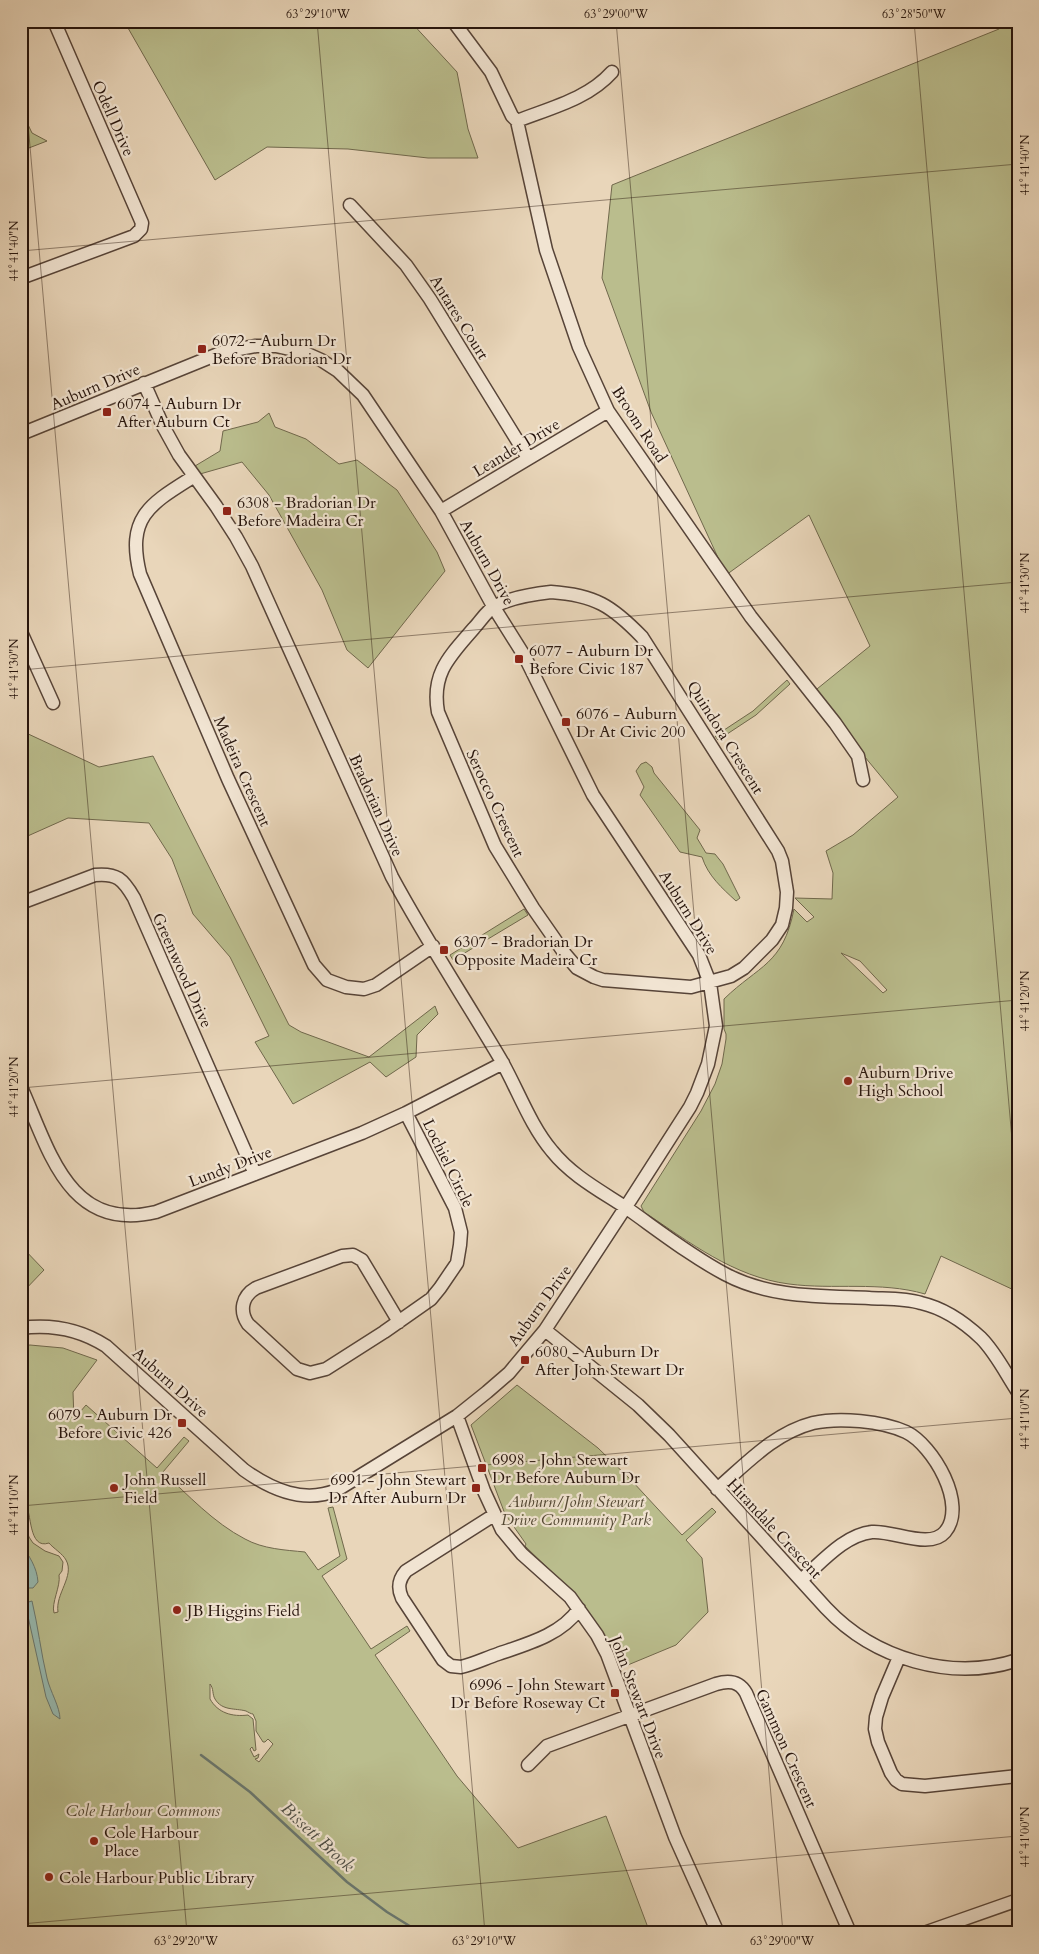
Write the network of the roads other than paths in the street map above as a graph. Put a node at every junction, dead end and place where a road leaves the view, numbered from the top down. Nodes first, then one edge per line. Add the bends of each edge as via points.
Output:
1 (54, 21) edge
2 (453, 21) edge
3 (612, 72) dead end
4 (517, 121) junction
5 (350, 205) dead end
6 (21, 278) edge
7 (144, 383) junction
8 (608, 411) junction
9 (21, 434) edge
10 (528, 458) junction
11 (193, 477) junction
12 (441, 511) junction
13 (493, 606) junction
14 (21, 632) edge
15 (53, 703) dead end
16 (863, 780) dead end
17 (21, 903) edge
18 (433, 946) junction
19 (710, 983) junction
20 (502, 1063) junction
21 (21, 1087) edge
22 (406, 1113) junction
23 (255, 1174) junction
24 (625, 1207) junction
25 (399, 1322) junction
26 (21, 1328) edge
27 (545, 1330) junction
28 (1018, 1392) edge
29 (457, 1416) junction
30 (717, 1489) junction
31 (494, 1515) junction
32 (801, 1580) junction
33 (579, 1609) junction
34 (900, 1657) junction
35 (1018, 1660) edge
36 (630, 1715) junction
37 (528, 1765) dead end
38 (1018, 1776) edge
39 (1018, 1900) edge
40 (718, 1933) edge
41 (850, 1933) edge
42 (924, 1933) edge

1 - 6 street, Odell Drive via 141,219 141,229 127,239
2 - 4 street, Broom Road via 491,72
3 - 4 street via 585,94
4 - 8 street, Broom Road via 546,250 580,347
5 - 10 street, Antares Court via 406,265 430,299
7 - 9 street, Auburn Drive
7 - 11 street, Bradorian Drive via 163,426
7 - 12 street, Auburn Drive via 243,347 276,346 315,357 338,370 358,388
8 - 10 street, Leander Drive
8 - 16 street, Broom Road via 751,617 858,756
10 - 12 street, Leander Drive
11 - 18 street, Bradorian Drive via 216,506 252,566 392,877
11 - 18 street, Madeira Crescent via 157,500 142,520 135,542 140,574 228,780 314,965 327,980 364,989 376,985
12 - 13 street, Auburn Drive
13 - 19 street, Auburn Drive via 525,656 592,794 699,955
13 - 19 street, Serocco Crescent via 444,664 436,696 438,712 495,846 543,923 570,961 583,971 603,980 691,987
13 - 19 street, Quindora Crescent via 536,594 566,593 594,600 626,621 642,637 778,850 787,892 782,925 744,968
14 - 15 street
17 - 23 street, Greenwood Drive via 95,875 108,874 123,880 134,898
18 - 20 street, Bradorian Drive
19 - 24 street, Auburn Drive via 716,1026 708,1064 697,1093
20 - 22 street, Lundy Drive
20 - 24 street, Bradorian Drive via 552,1151 584,1181
21 - 23 street, Lundy Drive via 66,1182 81,1199 103,1210 129,1216 156,1212
22 - 23 street, Lundy Drive
22 - 25 street, Lochiel Circle via 455,1208 461,1232 457,1263 450,1275 431,1299
24 - 27 street, Auburn Drive
24 - 28 street via 724,1274 749,1284 804,1296 920,1302 938,1309 982,1339
25 - 25 street, Lochiel Circle via 326,1369 310,1373 297,1369 248,1324 242,1308 247,1295 256,1288 351,1255 362,1260
26 - 29 street, Auburn Drive via 59,1328 101,1343 244,1470 268,1485 294,1494 316,1496 337,1490
27 - 29 street, Auburn Drive via 509,1373
27 - 30 street, Hirandale Crescent via 638,1404
29 - 31 street, John Stewart Drive
30 - 32 street, Hirandale Crescent
30 - 32 street via 767,1446 811,1424 840,1420 893,1427 912,1435 922,1444 950,1492 951,1517 944,1533 928,1540 885,1532 860,1535 839,1547
31 - 33 street, John Stewart Drive via 522,1554 562,1589
31 - 33 street via 406,1571 400,1580 402,1598 443,1660 451,1666 461,1667 524,1645 554,1631
32 - 34 street, Hirandale Crescent via 840,1623
33 - 36 street, John Stewart Drive via 607,1654
34 - 35 street, Hirandale Crescent via 966,1669
34 - 38 street via 882,1697 875,1730 896,1780 902,1784 925,1786
36 - 37 street via 546,1746
36 - 40 street, John Stewart Drive via 675,1837
36 - 41 street, Gammon Crescent via 724,1682 742,1687
39 - 42 street

